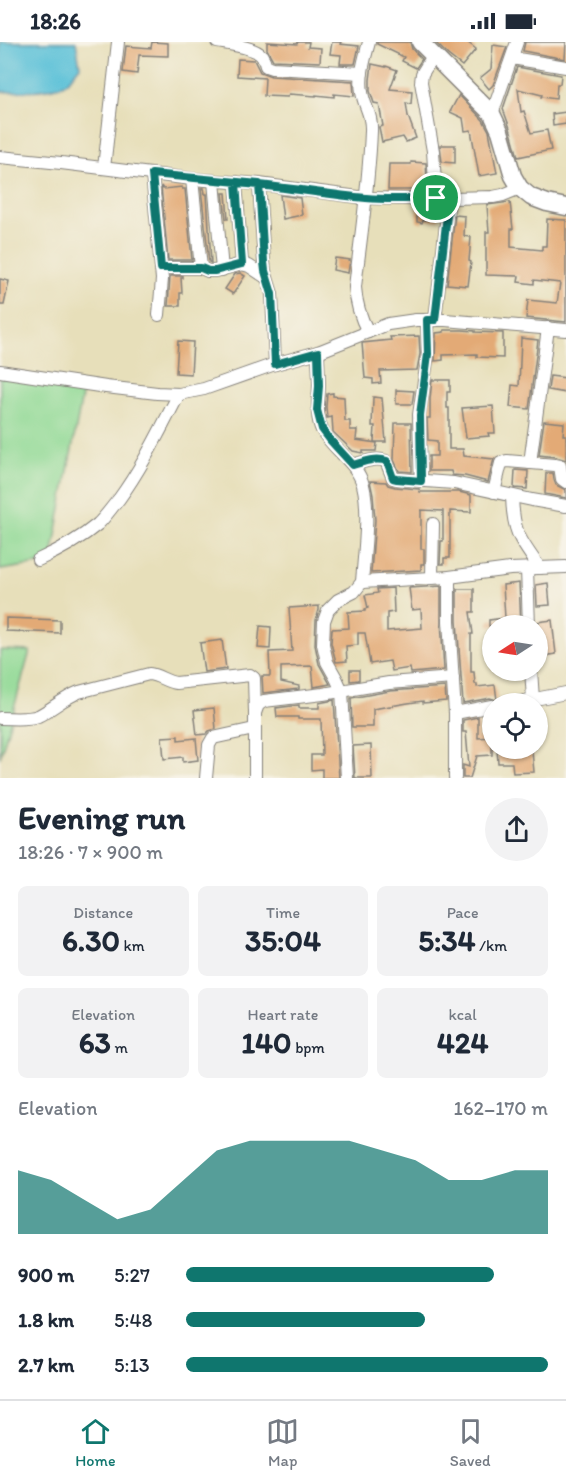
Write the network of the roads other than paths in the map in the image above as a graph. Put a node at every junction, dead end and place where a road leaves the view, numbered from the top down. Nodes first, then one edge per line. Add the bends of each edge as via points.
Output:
1 (118, 42) edge
2 (217, 42) edge
3 (369, 42) edge
4 (420, 42) edge
5 (517, 42) edge
6 (433, 56) junction
7 (512, 58) junction
8 (566, 67) edge
9 (362, 73) junction
10 (492, 114) junction
11 (0, 157) edge
12 (104, 168) junction
13 (152, 174) junction
14 (192, 179) junction
15 (214, 181) junction
16 (236, 183) junction
17 (259, 184) junction
18 (520, 188) junction
19 (366, 198) junction
20 (442, 198) junction
21 (566, 207) edge
22 (242, 264) junction
23 (161, 268) junction
24 (201, 268) junction
25 (222, 270) junction
26 (267, 278) junction
27 (159, 315) dead end
28 (431, 320) junction
29 (548, 328) junction
30 (566, 330) edge
31 (368, 332) junction
32 (318, 352) junction
33 (275, 364) junction
34 (0, 371) edge
35 (179, 394) junction
36 (530, 463) junction
37 (353, 465) junction
38 (421, 481) junction
39 (566, 482) edge
40 (494, 492) junction
41 (512, 496) junction
42 (566, 506) edge
43 (434, 524) dead end
44 (38, 560) dead end
45 (566, 567) edge
46 (533, 568) junction
47 (449, 577) junction
48 (432, 578) junction
49 (362, 582) junction
50 (531, 615) edge
51 (453, 678) junction
52 (342, 692) junction
53 (566, 693) edge
54 (548, 696) edge
55 (482, 708) edge
56 (255, 713) junction
57 (455, 713) junction
58 (0, 718) edge
59 (254, 729) junction
60 (206, 778) edge
61 (255, 778) edge
62 (347, 778) edge
63 (455, 778) edge

1 - 12 street
2 - 9 street via 256,52 272,69
3 - 9 street
4 - 6 highway
5 - 7 street
6 - 10 highway
6 - 20 street via 421,82
7 - 8 street
7 - 10 street
9 - 19 street via 362,93 371,121
10 - 18 highway
11 - 12 street
12 - 13 street
13 - 14 street
13 - 23 street
14 - 15 street
14 - 24 street
15 - 16 street
15 - 25 street
16 - 17 street
16 - 22 street
17 - 19 street
17 - 26 street
18 - 20 street via 493,197
18 - 21 highway via 531,197
19 - 20 street
19 - 31 street via 355,287 360,316
20 - 28 street
22 - 25 street
22 - 26 street
23 - 24 street
23 - 27 street
24 - 25 street
26 - 33 street via 272,294
28 - 29 street
28 - 31 street via 388,324
28 - 38 street via 420,415
29 - 30 street
29 - 36 street
31 - 32 street
32 - 33 street
32 - 37 street via 317,410 322,429
33 - 35 street
34 - 35 street
35 - 44 street via 143,463 111,509 79,538
36 - 39 street via 560,466
36 - 40 street via 501,463
37 - 38 street via 381,459 387,461 393,478
37 - 49 street via 363,483 366,501
38 - 40 street
40 - 41 street
41 - 42 street
41 - 46 street via 516,531
43 - 48 street
45 - 46 street
46 - 47 street
46 - 50 street
47 - 48 street
47 - 51 street
48 - 49 street
49 - 52 street via 328,610 324,621 327,662
51 - 52 street via 389,683
51 - 57 street
52 - 56 street via 264,701
52 - 62 street
53 - 54 street
55 - 57 street
56 - 58 street via 254,678 250,675 172,683 149,674 79,692 37,716
56 - 59 street
57 - 63 street
59 - 60 street via 213,738
59 - 61 street

